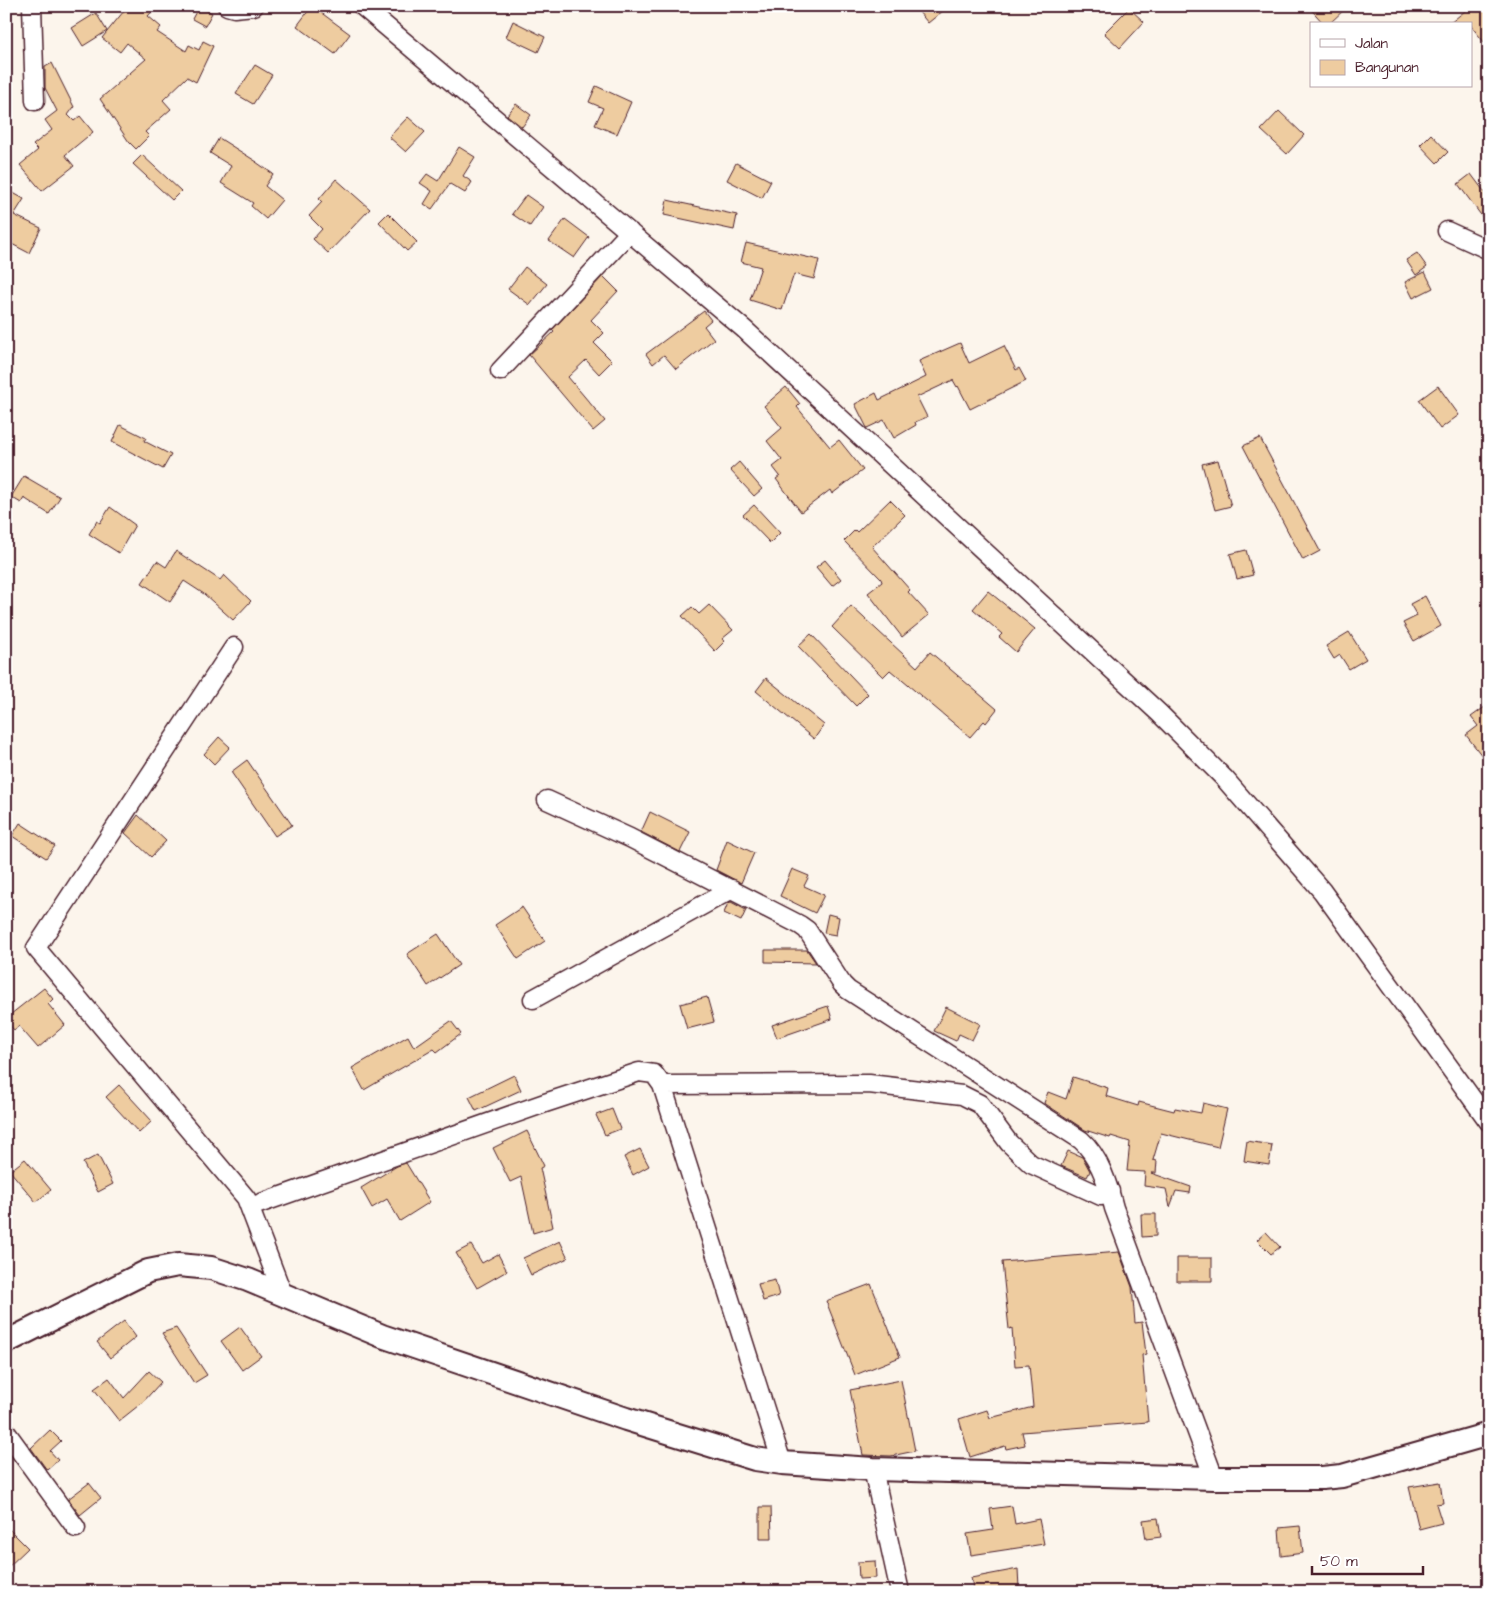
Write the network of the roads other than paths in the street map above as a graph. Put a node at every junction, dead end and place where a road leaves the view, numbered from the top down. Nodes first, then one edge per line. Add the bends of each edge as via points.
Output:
1 (32, 6) edge
2 (227, 6) edge
3 (254, 6) edge
4 (362, 6) edge
5 (35, 101) dead end
6 (1447, 231) dead end
7 (630, 232) junction
8 (1489, 250) edge
9 (500, 371) dead end
10 (234, 647) dead end
11 (547, 800) dead end
12 (732, 889) junction
13 (532, 999) dead end
14 (662, 1085) junction
15 (1489, 1122) edge
16 (1110, 1191) junction
17 (250, 1207) junction
18 (283, 1295) junction
19 (6, 1342) edge
20 (6, 1432) edge
21 (1489, 1434) edge
22 (782, 1462) junction
23 (873, 1469) junction
24 (1214, 1478) junction
25 (76, 1528) dead end
26 (900, 1592) edge

1 - 5 street
2 - 3 street
4 - 7 street
6 - 8 street
7 - 9 street
7 - 15 street via 752,336 1159,713 1224,778 1322,891
10 - 17 street via 36,948 246,1198
11 - 12 street
12 - 13 street
12 - 16 street via 807,930 848,990 1081,1140 1094,1155
14 - 16 street via 870,1084 962,1095 980,1104 1031,1164 1101,1196
14 - 17 street via 654,1074 639,1072
14 - 22 street
16 - 24 street
17 - 18 street
18 - 19 street via 211,1268 178,1264 148,1270
18 - 22 street via 382,1336 607,1413 754,1458
20 - 25 street
21 - 24 street via 1342,1476
22 - 23 street
23 - 24 street
23 - 26 street

